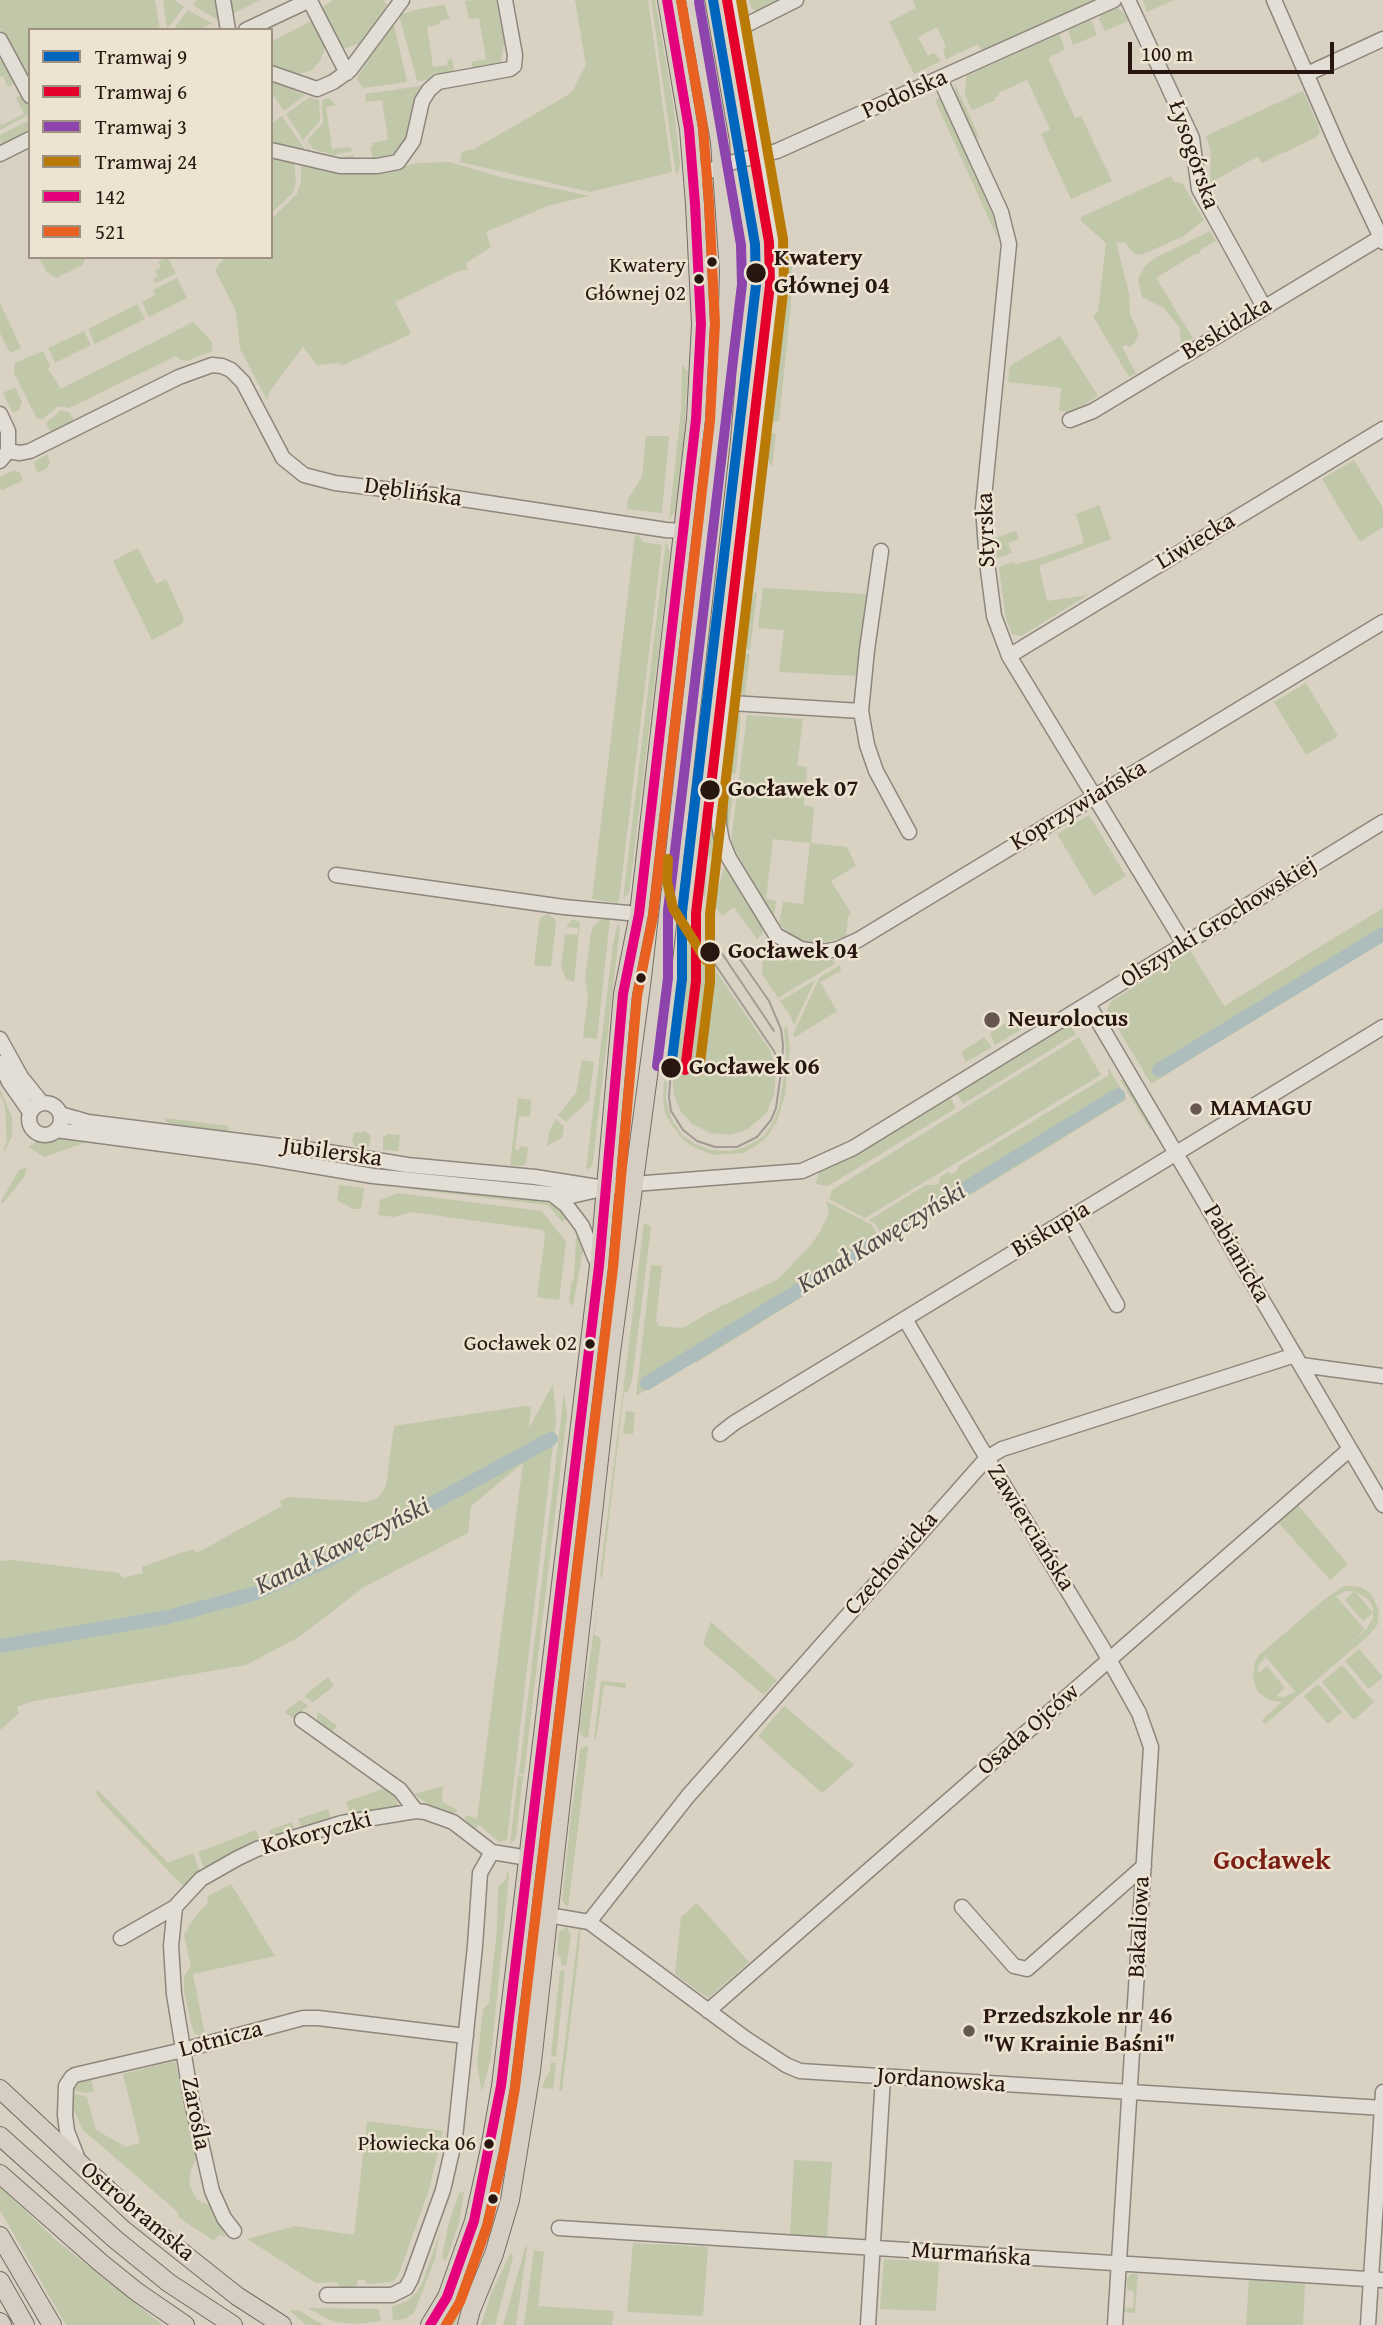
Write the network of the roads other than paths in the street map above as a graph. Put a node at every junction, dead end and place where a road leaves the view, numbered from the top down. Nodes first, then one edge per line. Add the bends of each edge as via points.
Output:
1 (223, 0) edge
2 (310, 0) edge
3 (401, 0) edge
4 (505, 0) edge
5 (667, 0) edge
6 (695, 0) edge
7 (734, 0) edge
8 (796, 0) edge
9 (1114, 0) edge
10 (1128, 0) edge
11 (1274, 0) edge
12 (740, 27) junction
13 (228, 28) edge
14 (250, 28) edge
15 (1383, 39) edge
16 (0, 40) edge
17 (347, 73) junction
18 (273, 74) edge
19 (1307, 74) junction
20 (940, 79) junction
21 (28, 92) edge
22 (28, 140) edge
23 (273, 150) edge
24 (0, 153) edge
25 (763, 156) junction
26 (722, 165) junction
27 (693, 179) junction
28 (1382, 239) edge
29 (1264, 307) junction
30 (0, 414) edge
31 (1070, 420) dead end
32 (1383, 429) edge
33 (4, 456) edge
34 (684, 531) junction
35 (881, 551) dead end
36 (1383, 622) edge
37 (1009, 656) junction
38 (731, 703) junction
39 (861, 711) junction
40 (1094, 798) junction
41 (1383, 822) edge
42 (909, 832) dead end
43 (336, 876) dead end
44 (639, 915) junction
45 (1184, 944) junction
46 (1088, 1004) junction
47 (1383, 1027) edge
48 (0, 1039) edge
49 (0, 1063) edge
50 (36, 1107) junction
51 (60, 1114) junction
52 (56, 1130) junction
53 (1177, 1153) junction
54 (633, 1184) junction
55 (606, 1188) junction
56 (552, 1195) junction
57 (1068, 1219) junction
58 (599, 1266) junction
59 (1117, 1305) dead end
60 (905, 1319) junction
61 (1298, 1360) junction
62 (1383, 1376) edge
63 (720, 1434) dead end
64 (1350, 1449) junction
65 (987, 1458) junction
66 (1383, 1505) edge
67 (1109, 1660) junction
68 (302, 1720) dead end
69 (1149, 1739) joint
70 (416, 1811) junction
71 (492, 1852) junction
72 (528, 1858) junction
73 (1144, 1866) junction
74 (962, 1907) dead end
75 (175, 1908) junction
76 (548, 1915) junction
77 (589, 1922) junction
78 (121, 1938) dead end
79 (708, 2011) junction
80 (466, 2036) junction
81 (183, 2050) junction
82 (883, 2077) junction
83 (0, 2089) edge
84 (1383, 2092) edge
85 (1131, 2093) junction
86 (1383, 2108) edge
87 (0, 2136) edge
88 (81, 2166) junction
89 (0, 2174) edge
90 (559, 2228) dead end
91 (234, 2231) dead end
92 (0, 2236) edge
93 (872, 2249) junction
94 (1118, 2263) junction
95 (1377, 2279) edge
96 (0, 2281) edge
97 (327, 2295) dead end
98 (26, 2325) edge
99 (52, 2325) edge
100 (185, 2325) edge
101 (233, 2325) edge
102 (282, 2325) edge
103 (430, 2325) edge
104 (467, 2325) edge
105 (868, 2325) edge
106 (1115, 2325) edge
107 (1368, 2325) edge

1 - 13 street
2 - 14 street
2 - 17 street
3 - 17 street
4 - 23 street via 514,66 438,82 422,101 413,141 398,162 340,166
5 - 27 main road
6 - 26 main road
7 - 12 street
8 - 12 street
9 - 20 street, Podolska
10 - 29 street, Łysogórska via 1192,138 1199,189
11 - 19 street
12 - 25 street
15 - 19 street
16 - 21 street
17 - 18 street via 317,89
19 - 28 street
20 - 25 street, Podolska
20 - 37 street, Styrska via 1001,212 1009,244 983,508 994,616
22 - 24 street
25 - 26 street, Podolska
25 - 38 street via 780,281
26 - 27 street, Podolska
26 - 54 main road via 729,271 722,440
27 - 34 main road via 700,359
28 - 29 street, Beskidzka
29 - 31 street, Beskidzka via 1093,411
30 - 33 street via 8,431
32 - 37 street, Liwiecka
33 - 34 street, Dęblińska via 30,451 200,369 222,366 237,375 249,392 278,452 304,475
34 - 44 main road
35 - 39 street
36 - 40 street, Koprzywiańska
37 - 40 street, Styrska
38 - 39 street
38 - 40 street, Koprzywiańska via 719,803 722,841 771,928 802,949 822,952 858,940
39 - 42 street via 876,771
40 - 45 street, Styrska
41 - 45 street, Olszynki Grochowskiej
43 - 44 street
44 - 55 main road via 623,994
45 - 46 street, Olszynki Grochowskiej
46 - 53 street, Pabianicka
46 - 54 street, Olszynki Grochowskiej via 845,1152 802,1171
47 - 53 street, Biskupia
48 - 50 street
49 - 50 street via 9,1082
50 - 51 street via 54,1105
50 - 52 street via 30,1125 36,1133 47,1135
51 - 52 street
51 - 55 street, Jubilerska via 98,1124
52 - 56 street, Jubilerska via 373,1176
53 - 57 street, Biskupia
53 - 61 street, Pabianicka
54 - 55 street, Jubilerska
54 - 76 main road
55 - 56 street, Jubilerska
55 - 58 main road
56 - 58 street via 582,1226
57 - 59 street
57 - 60 street, Biskupia
58 - 72 main road
60 - 63 street, Biskupia
60 - 65 street, Zawierciańska
61 - 62 street
61 - 64 street, Pabianicka
61 - 65 street, Czechowicka via 1002,1449
64 - 66 street, Pabianicka
64 - 67 street, Osada Ojców
65 - 67 street, Zawierciańska
65 - 77 street, Czechowicka via 688,1796
67 - 69 street, Zawierciańska
67 - 79 street, Osada Ojców
68 - 70 street via 400,1790
69 - 73 street, Bakaliowa
70 - 71 street, Kokoryczki via 449,1819
70 - 75 street, Kokoryczki via 342,1823 257,1849 205,1877
71 - 72 street, Kokoryczki
71 - 80 street via 480,1872
72 - 103 main road via 490,2149 474,2221 447,2297
73 - 74 street via 1027,1969 1014,1966
73 - 85 street, Bakaliowa
75 - 78 street, Kokoryczki
75 - 81 street, Zarośla via 171,1947
76 - 77 street, Jordanowska
76 - 104 main road via 531,2071 510,2200
77 - 79 street, Jordanowska
79 - 82 street, Jordanowska via 794,2069
80 - 81 street, Lotnicza via 303,2018
80 - 97 street via 450,2161 409,2284 391,2295
81 - 88 street, Lotnicza via 75,2075 68,2081 65,2124
81 - 91 street, Zarośla via 212,2191
82 - 85 street, Jordanowska
82 - 93 street
83 - 88 main road, Ostrobramska
84 - 86 street
85 - 86 street, Jordanowska
85 - 94 street, Bakaliowa
86 - 95 street
87 - 101 main road via 116,2241 181,2292
88 - 102 main road, Ostrobramska via 237,2296
89 - 100 main road via 91,2255
90 - 93 street, Murmańska
92 - 99 main road
93 - 94 street, Murmańska
93 - 105 street
94 - 95 street, Murmańska
94 - 106 street, Bakaliowa
95 - 107 street
96 - 98 main road

